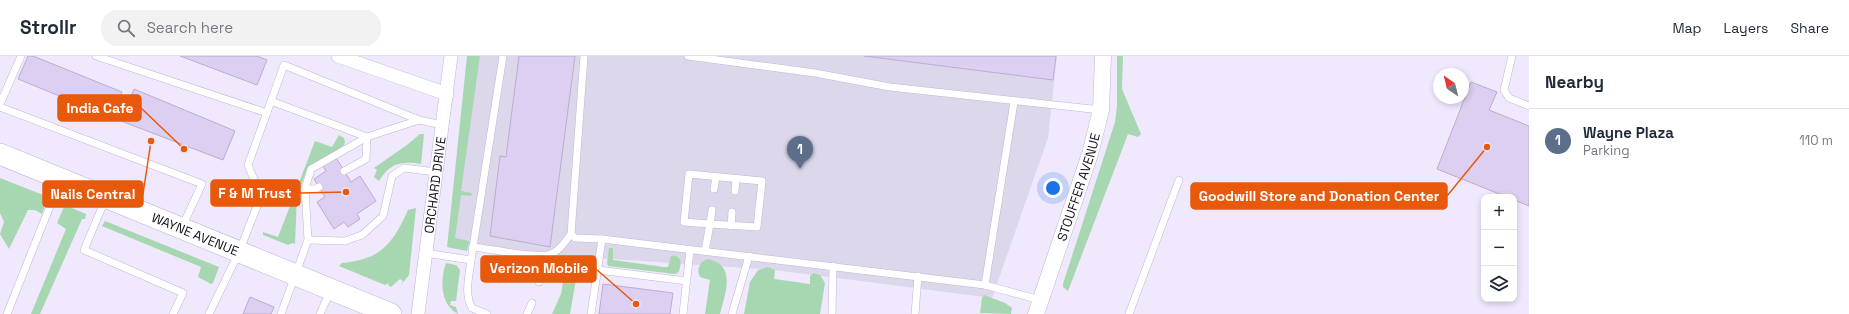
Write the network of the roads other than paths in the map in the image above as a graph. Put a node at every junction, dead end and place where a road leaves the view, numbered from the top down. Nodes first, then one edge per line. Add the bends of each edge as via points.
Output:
1 (21, 56) edge
2 (96, 56) edge
3 (338, 56) edge
4 (451, 56) edge
5 (502, 56) edge
6 (584, 56) edge
7 (688, 56) edge
8 (1103, 56) edge
9 (1512, 56) edge
10 (447, 94) junction
11 (271, 101) junction
12 (1014, 102) junction
13 (0, 104) edge
14 (1529, 106) edge
15 (0, 107) edge
16 (1101, 110) junction
17 (267, 113) junction
18 (419, 120) junction
19 (443, 125) junction
20 (367, 137) junction
21 (0, 154) edge
22 (344, 172) dead end
23 (436, 172) junction
24 (716, 177) junction
25 (61, 179) junction
26 (736, 179) junction
27 (1179, 180) dead end
28 (319, 187) dead end
29 (305, 189) junction
30 (714, 189) dead end
31 (735, 191) dead end
32 (106, 198) junction
33 (712, 210) dead end
34 (732, 212) dead end
35 (710, 224) junction
36 (731, 226) junction
37 (181, 228) junction
38 (571, 234) junction
39 (602, 239) junction
40 (308, 240) junction
41 (474, 247) junction
42 (690, 250) junction
43 (705, 251) junction
44 (239, 252) junction
45 (425, 253) junction
46 (549, 255) junction
47 (749, 256) junction
48 (472, 260) junction
49 (833, 266) junction
50 (598, 270) junction
51 (296, 276) junction
52 (918, 276) junction
53 (687, 280) junction
54 (539, 282) dead end
55 (985, 285) junction
56 (331, 290) junction
57 (532, 303) dead end
58 (1038, 307) edge
59 (7, 314) edge
60 (173, 314) edge
61 (209, 314) edge
62 (281, 314) edge
63 (320, 314) edge
64 (390, 314) edge
65 (418, 314) edge
66 (487, 314) edge
67 (527, 314) edge
68 (591, 314) edge
69 (683, 314) edge
70 (732, 314) edge
71 (834, 314) edge
72 (915, 314) edge
73 (1128, 314) edge

1 - 13 lane
2 - 17 lane
3 - 10 street
4 - 10 street, ORCHARD DRIVE
5 - 41 lane
6 - 38 lane
7 - 12 lane via 815,73 890,87
8 - 16 street, STOUFFER AVENUE
9 - 14 lane via 1504,90 1509,98
10 - 19 street, ORCHARD DRIVE
11 - 17 lane
11 - 18 lane via 284,66
11 - 20 lane
12 - 16 lane
12 - 55 lane
15 - 37 lane via 202,184
16 - 58 street, STOUFFER AVENUE via 1090,154
17 - 44 lane via 248,165 261,196
18 - 19 lane
18 - 20 lane
19 - 23 street, ORCHARD DRIVE
20 - 22 lane via 366,159
20 - 29 lane via 311,169
21 - 25 main road, WAYNE AVENUE
23 - 40 lane via 404,168 392,176 383,216 362,235 345,241
23 - 45 street, ORCHARD DRIVE
24 - 26 lane
24 - 30 lane
24 - 35 lane via 689,174 684,222
25 - 32 main road, WAYNE AVENUE
25 - 59 lane
26 - 31 lane
26 - 36 lane via 762,181 757,228
27 - 73 lane
28 - 29 lane
29 - 40 lane
32 - 37 main road, WAYNE AVENUE
32 - 60 lane via 84,250 183,293
33 - 35 lane
34 - 36 lane
35 - 36 lane
35 - 43 lane
37 - 44 main road, WAYNE AVENUE
38 - 39 lane via 575,238
38 - 46 lane via 561,247
39 - 42 lane
39 - 50 lane
40 - 51 lane
41 - 46 lane via 538,256
41 - 48 lane
42 - 43 lane
42 - 53 lane
43 - 47 lane
44 - 51 main road, WAYNE AVENUE
44 - 61 lane
45 - 48 lane
45 - 65 street, ORCHARD DRIVE
46 - 54 lane
47 - 49 lane
47 - 70 lane
48 - 66 lane via 468,300 472,308
49 - 52 lane
49 - 71 lane
50 - 53 lane
50 - 68 lane
51 - 56 main road, WAYNE AVENUE
51 - 62 lane
52 - 55 lane
52 - 72 lane
53 - 69 lane
55 - 58 lane
56 - 63 lane
56 - 64 main road, WAYNE AVENUE
57 - 67 lane

